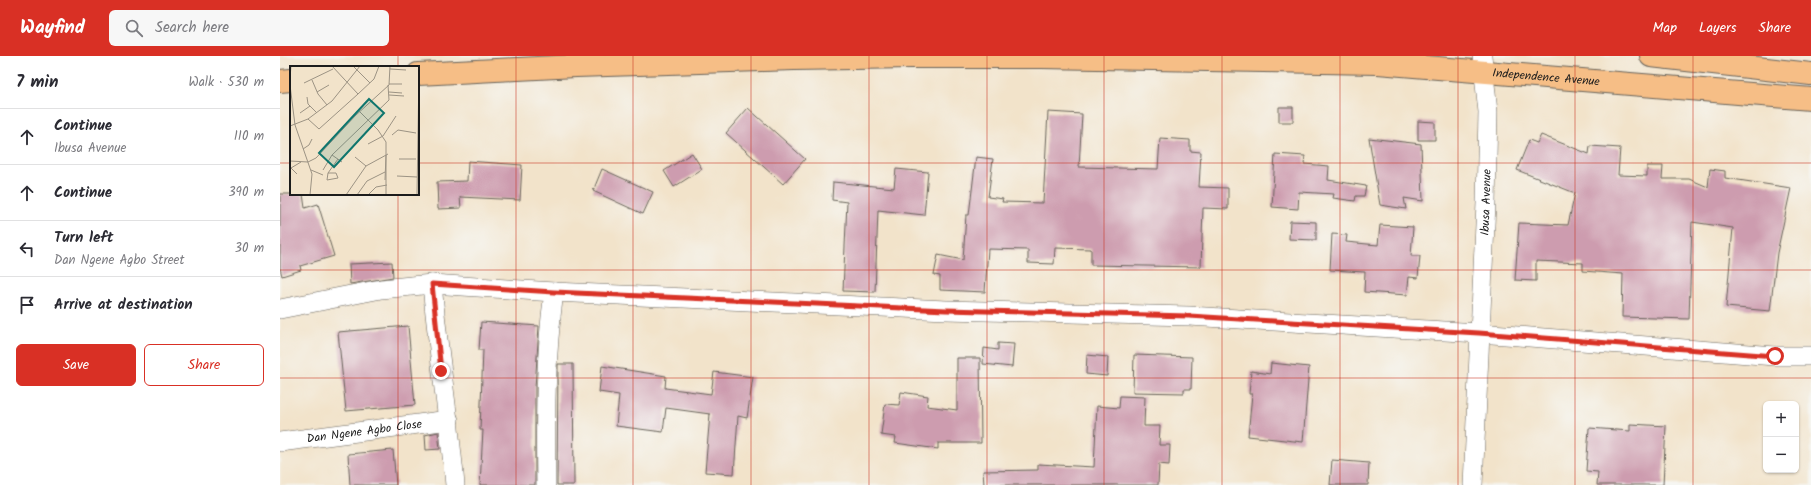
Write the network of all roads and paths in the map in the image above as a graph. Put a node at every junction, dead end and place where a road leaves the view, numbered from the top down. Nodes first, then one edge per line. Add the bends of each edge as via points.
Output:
1 (1651, 56) edge
2 (1483, 64) edge
3 (419, 74) edge
4 (1811, 74) edge
5 (290, 80) edge
6 (280, 81) edge
7 (1811, 99) edge
8 (432, 284) junction
9 (554, 292) junction
10 (280, 309) edge
11 (1479, 333) junction
12 (1811, 356) edge
13 (449, 420) junction
14 (280, 442) edge
15 (455, 485) edge
16 (546, 485) edge
17 (1473, 485) edge

1 - 4 main road
2 - 3 main road, Independence Avenue via 912,57 584,66
2 - 7 main road, Independence Avenue
2 - 11 street, Ibusa Avenue via 1487,120 1486,203
5 - 6 main road
8 - 9 street
8 - 10 street via 381,289
8 - 13 street
9 - 11 street via 946,310 1189,316
9 - 16 street via 545,393
11 - 12 street via 1775,356
11 - 17 street, Ibusa Avenue
13 - 14 street, Dan Ngene Agbo Close
13 - 15 street

